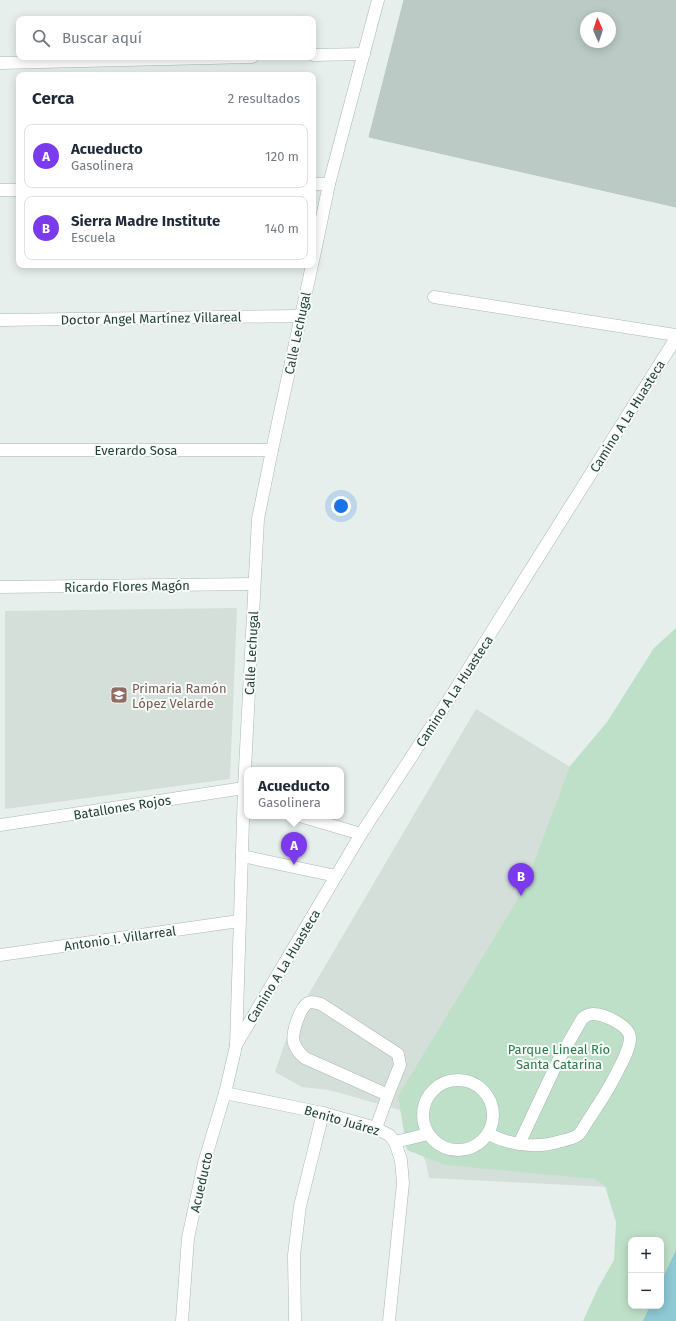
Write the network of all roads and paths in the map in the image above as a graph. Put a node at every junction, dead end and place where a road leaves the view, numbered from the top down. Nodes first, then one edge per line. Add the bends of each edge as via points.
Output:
1 (378, 0) edge
2 (364, 54) junction
3 (316, 56) edge
4 (126, 60) edge
5 (0, 63) edge
6 (316, 184) edge
7 (330, 184) junction
8 (0, 190) edge
9 (16, 190) edge
10 (316, 247) edge
11 (311, 268) edge
12 (434, 297) dead end
13 (301, 316) junction
14 (0, 320) edge
15 (676, 336) edge
16 (0, 450) edge
17 (272, 450) junction
18 (254, 584) junction
19 (0, 587) edge
20 (246, 767) edge
21 (244, 796) edge
22 (244, 816) edge
23 (310, 819) edge
24 (0, 825) edge
25 (361, 834) junction
26 (242, 856) junction
27 (336, 876) junction
28 (239, 921) junction
29 (0, 955) edge
30 (236, 1046) junction
31 (225, 1093) junction
32 (388, 1095) junction
33 (323, 1113) junction
34 (376, 1128) junction
35 (428, 1134) junction
36 (488, 1134) junction
37 (395, 1142) junction
38 (519, 1144) junction
39 (182, 1321) edge
40 (295, 1321) edge
41 (389, 1321) edge

1 - 2 street
2 - 3 street
2 - 7 street
4 - 5 street
6 - 7 street
7 - 10 street
8 - 9 street
11 - 13 street, Calle Lechugal
12 - 15 street
13 - 14 street, Doctor Angel Martínez Villareal
13 - 17 street, Calle Lechugal
15 - 25 street, Camino A La Huasteca via 455,690
16 - 17 street, Everardo Sosa
17 - 18 street, Calle Lechugal via 258,519
18 - 19 street, Ricardo Flores Magón
18 - 20 street, Calle Lechugal
21 - 24 street, Batallones Rojos
22 - 26 street, Calle Lechugal
23 - 25 street
25 - 27 street, Camino A La Huasteca
26 - 27 street
26 - 28 street, Calle Lechugal
27 - 30 street, Camino A La Huasteca
28 - 29 street, Antonio I. Villarreal
28 - 30 street, Calle Lechugal
30 - 31 street, Acueducto
31 - 33 street, Benito Juárez
31 - 39 street, Acueducto via 204,1163 188,1238
32 - 32 street via 400,1065 398,1054 321,1004 315,1002 304,1007 295,1030 294,1042 298,1051 305,1058
32 - 34 street
33 - 34 street, Benito Juárez
33 - 40 street via 300,1206 294,1255
34 - 37 street, Benito Juárez via 389,1135
35 - 36 street via 434,1142 453,1150 473,1147
35 - 36 street via 423,1125 424,1105 429,1095 434,1088 453,1080 464,1080 481,1088 492,1104 492,1125
35 - 37 street
36 - 38 street via 500,1140
37 - 41 street, Benito Juárez via 401,1160 403,1183
38 - 38 street via 549,1145 578,1134 608,1090 627,1051 630,1038 624,1027 600,1015 587,1015 582,1019 558,1061

